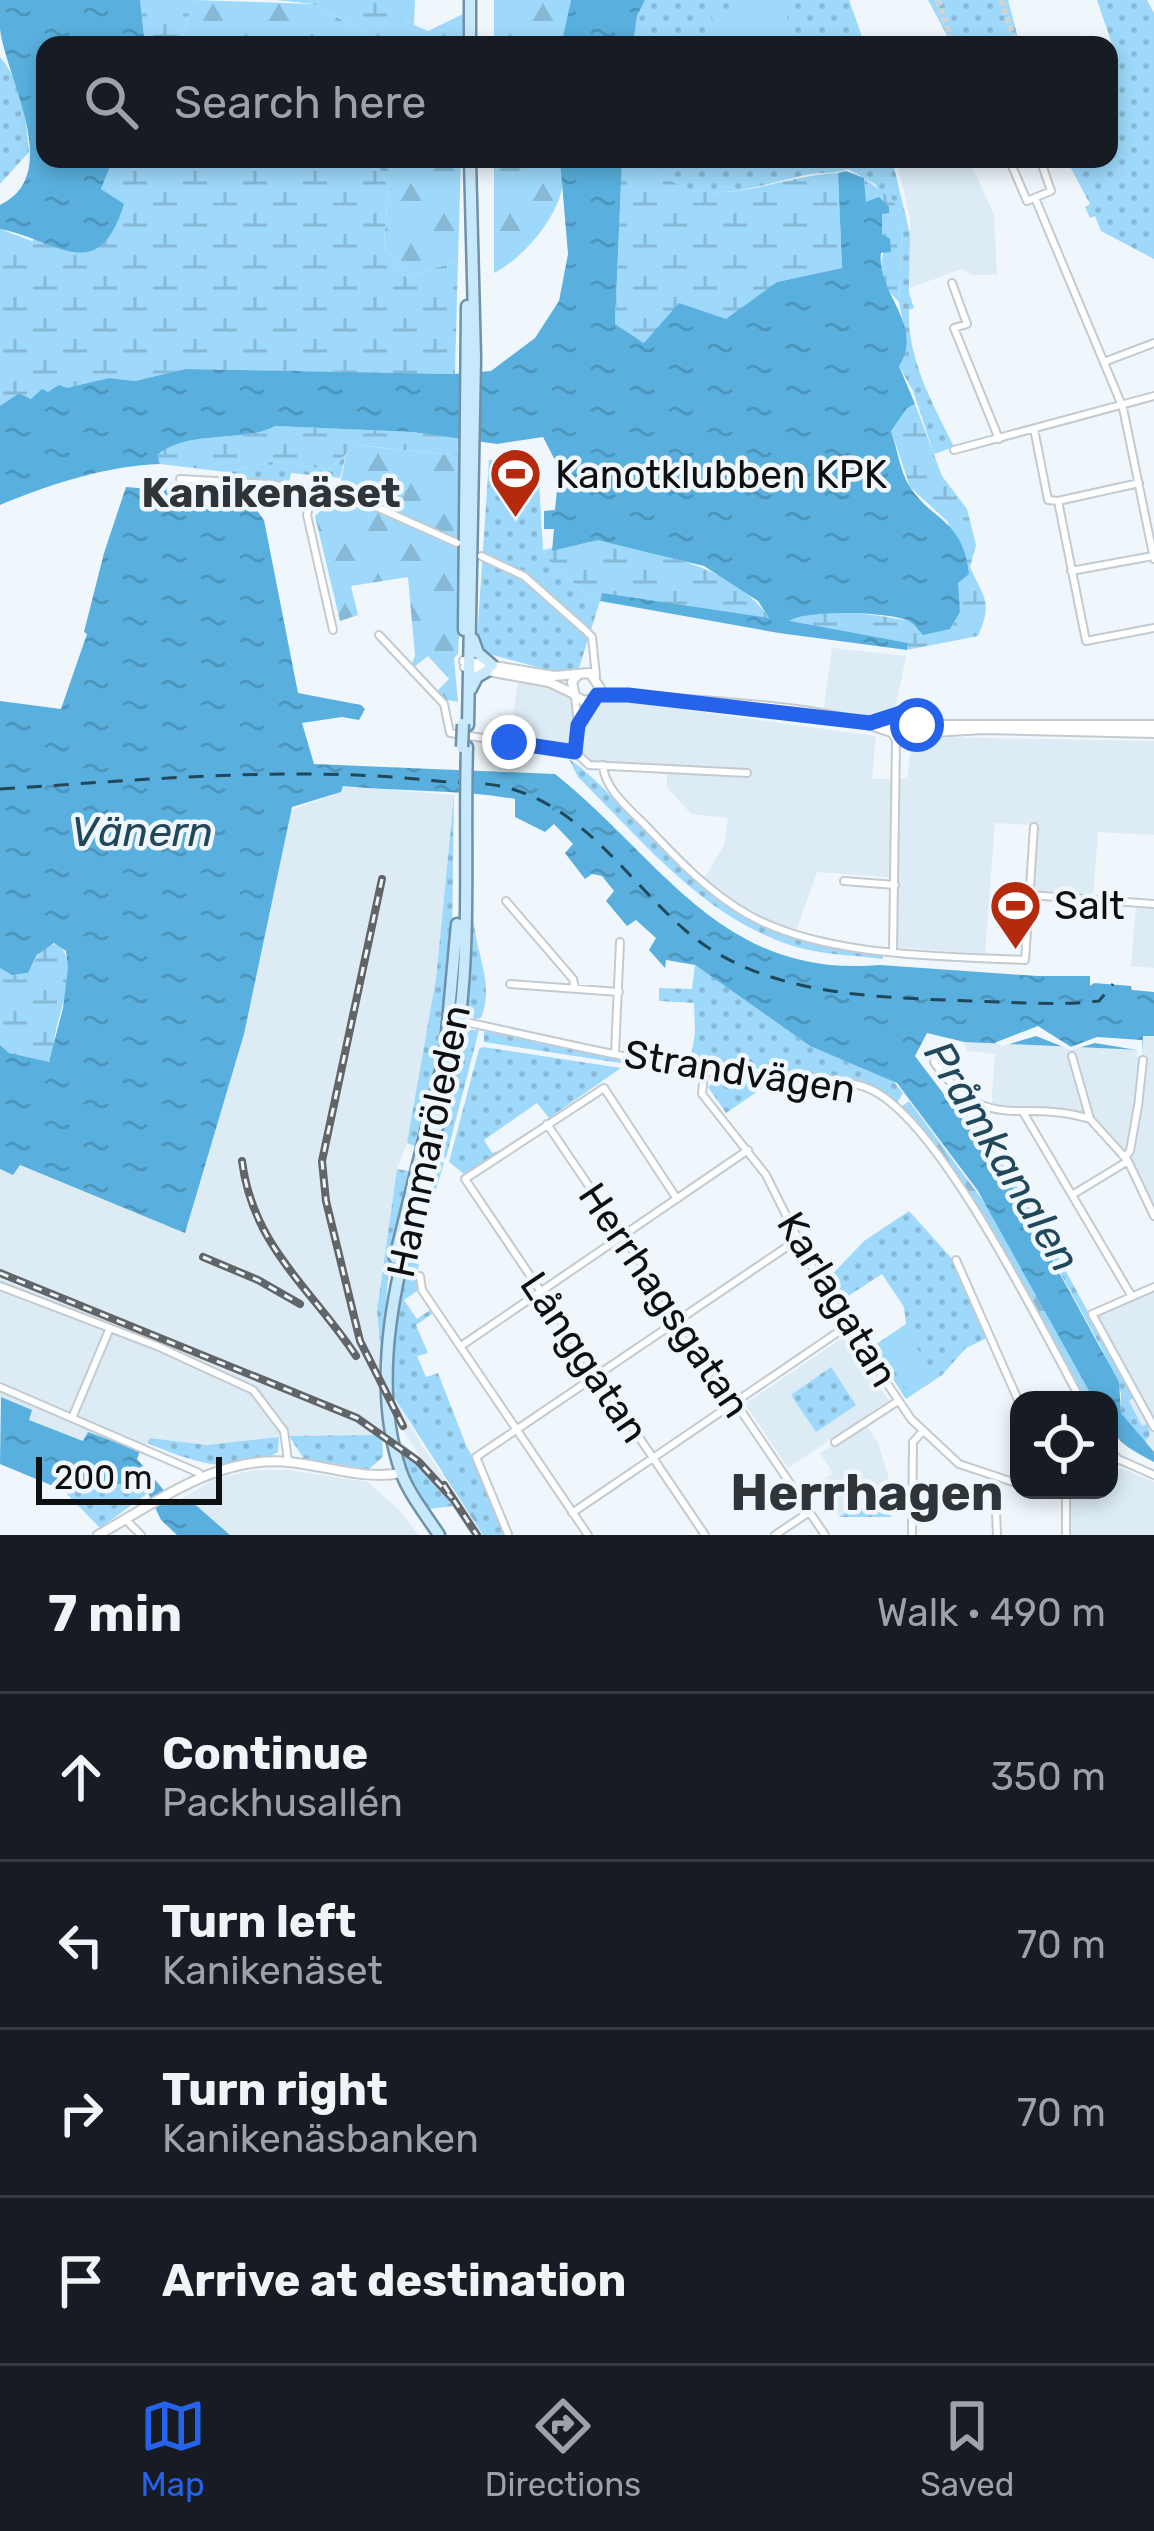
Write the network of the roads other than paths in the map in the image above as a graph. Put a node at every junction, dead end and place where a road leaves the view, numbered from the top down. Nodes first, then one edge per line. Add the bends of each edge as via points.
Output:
1 (470, 0) edge
2 (470, 36) edge
3 (470, 168) edge
4 (1013, 168) edge
5 (1043, 168) edge
6 (1035, 197) junction
7 (952, 283) dead end
8 (1154, 343) edge
9 (1104, 362) junction
10 (1154, 396) edge
11 (1123, 407) junction
12 (1034, 429) junction
13 (999, 439) junction
14 (954, 450) dead end
15 (470, 463) junction
16 (180, 479) dead end
17 (1139, 483) junction
18 (313, 490) junction
19 (1058, 501) junction
20 (457, 543) dead end
21 (481, 556) dead end
22 (1154, 558) edge
23 (1071, 572) junction
24 (1154, 628) edge
25 (333, 630) dead end
26 (471, 634) junction
27 (379, 635) dead end
28 (592, 652) junction
29 (467, 664) junction
30 (489, 668) junction
31 (580, 674) junction
32 (598, 679) junction
33 (574, 695) junction
34 (628, 695) junction
35 (596, 697) junction
36 (469, 698) junction
37 (892, 719) junction
38 (916, 721) junction
39 (870, 723) junction
40 (465, 724) junction
41 (578, 725) junction
42 (1152, 730) edge
43 (894, 735) junction
44 (911, 736) junction
45 (575, 752) junction
46 (897, 761) junction
47 (603, 765) junction
48 (747, 772) dead end
49 (1034, 827) dead end
50 (844, 881) dead end
51 (895, 885) junction
52 (1029, 895) junction
53 (506, 902) dead end
54 (1154, 904) edge
55 (620, 942) dead end
56 (893, 951) junction
57 (510, 984) dead end
58 (575, 988) junction
59 (619, 992) junction
60 (455, 1020) junction
61 (615, 1053) junction
62 (1072, 1056) dead end
63 (1143, 1060) dead end
64 (934, 1062) dead end
65 (704, 1072) junction
66 (1023, 1112) junction
67 (1090, 1119) junction
68 (547, 1124) junction
69 (748, 1150) junction
70 (1126, 1159) junction
71 (1072, 1195) junction
72 (677, 1198) junction
73 (1154, 1216) edge
74 (623, 1237) junction
75 (797, 1240) junction
76 (956, 1260) dead end
77 (420, 1276) dead end
78 (0, 1286) edge
79 (1154, 1287) edge
80 (542, 1291) junction
81 (1130, 1295) junction
82 (680, 1322) junction
83 (847, 1326) junction
84 (110, 1328) junction
85 (461, 1346) junction
86 (598, 1376) junction
87 (0, 1388) edge
88 (1014, 1391) edge
89 (1076, 1391) edge
90 (898, 1401) junction
91 (734, 1404) junction
92 (72, 1418) junction
93 (1154, 1427) edge
94 (518, 1431) junction
95 (923, 1431) junction
96 (835, 1442) dead end
97 (652, 1457) junction
98 (1118, 1459) edge
99 (288, 1462) junction
100 (398, 1474) junction
101 (1154, 1475) edge
102 (201, 1477) junction
103 (1010, 1482) edge
104 (995, 1489) dead end
105 (1066, 1499) edge
106 (572, 1513) junction
107 (808, 1513) junction
108 (126, 1520) junction
109 (508, 1534) edge
110 (98, 1535) edge
111 (141, 1535) edge
112 (436, 1535) edge
113 (588, 1535) edge
114 (705, 1535) edge
115 (775, 1535) edge
116 (824, 1535) edge
117 (912, 1535) edge
118 (997, 1535) edge
119 (1066, 1535) edge

1 - 2 main road
3 - 15 main road, Hammaröleden
4 - 6 street via 1027,201
5 - 6 street via 1051,191
6 - 9 street
7 - 13 street via 967,324 954,328
8 - 9 street
9 - 11 street
10 - 11 street
11 - 12 street
11 - 17 street
12 - 13 street
12 - 19 street via 1048,500
13 - 14 street
15 - 26 main road, Hammaröleden
15 - 29 main road, Hammaröleden
16 - 18 street
17 - 19 street
17 - 22 street
18 - 20 street via 372,503
18 - 25 street via 307,515
19 - 23 street
21 - 28 street via 530,580 586,630
22 - 23 street
23 - 24 street via 1086,641
26 - 29 main road, Hammaröleden
26 - 30 main road
27 - 45 street via 445,704 449,733
28 - 31 street
28 - 32 street
29 - 30 street
29 - 36 main road, Hammaröleden
29 - 40 main road, Hammaröleden
30 - 31 street
30 - 33 street
30 - 36 main road
31 - 32 street
31 - 33 street
32 - 34 street
32 - 35 street
33 - 35 street
33 - 41 street
34 - 35 street
34 - 39 street
35 - 41 street
36 - 40 main road, Hammaröleden
37 - 38 street via 904,712
37 - 39 street
37 - 43 street
38 - 42 street
38 - 44 street
39 - 43 street
40 - 60 main road, Hammaröleden, bridge
41 - 45 street
42 - 44 street
43 - 44 street
43 - 46 street
44 - 46 street
45 - 47 street
46 - 51 street
47 - 48 street
47 - 56 street via 608,784 721,898 772,927
49 - 52 street
50 - 51 street
51 - 56 street
52 - 54 street
52 - 56 street via 1025,960
53 - 58 street
55 - 59 street
57 - 58 street
58 - 59 street
59 - 61 street
60 - 61 street, Strandvägen
60 - 100 main road, Hammaröleden via 392,1275 382,1390
61 - 65 street, Strandvägen
62 - 67 street
63 - 70 street
64 - 66 street via 976,1105
65 - 69 street, Karlagatan via 702,1094
65 - 89 street, Strandvägen via 849,1083 902,1112 964,1191
66 - 67 street
66 - 71 street
67 - 70 street
68 - 72 street via 604,1088
68 - 74 street, Herrhagsgatan
68 - 80 street, Långgatan via 465,1179
69 - 72 street
69 - 75 street, Karlagatan
70 - 71 street
70 - 73 street
71 - 81 street
72 - 74 street
74 - 80 street
74 - 82 street, Herrhagsgatan
75 - 82 street
75 - 83 street, Karlagatan
76 - 88 street
77 - 85 street
78 - 84 street
79 - 81 street
80 - 85 street
80 - 86 street, Långgatan
81 - 93 street via 1092,1314
82 - 86 street
82 - 91 street, Herrhagsgatan
83 - 90 street, Karlagatan
83 - 91 street
84 - 92 street
84 - 99 street via 253,1390 284,1431
85 - 94 street
86 - 94 street
86 - 97 street, Långgatan
87 - 92 street
90 - 95 street, Karlagatan
90 - 96 street
91 - 97 street
91 - 107 street, Herrhagsgatan
92 - 102 street
94 - 106 street
94 - 109 street via 476,1457
95 - 103 street, Karlagatan via 958,1463
95 - 117 street via 914,1442
97 - 106 street
97 - 114 street, Långgatan
98 - 101 street
99 - 100 street
99 - 102 street
100 - 112 main road, Hammaröleden
102 - 108 street
104 - 118 street
105 - 119 street
106 - 113 street
107 - 115 street
107 - 116 street, Herrhagsgatan
108 - 110 street
108 - 111 street

